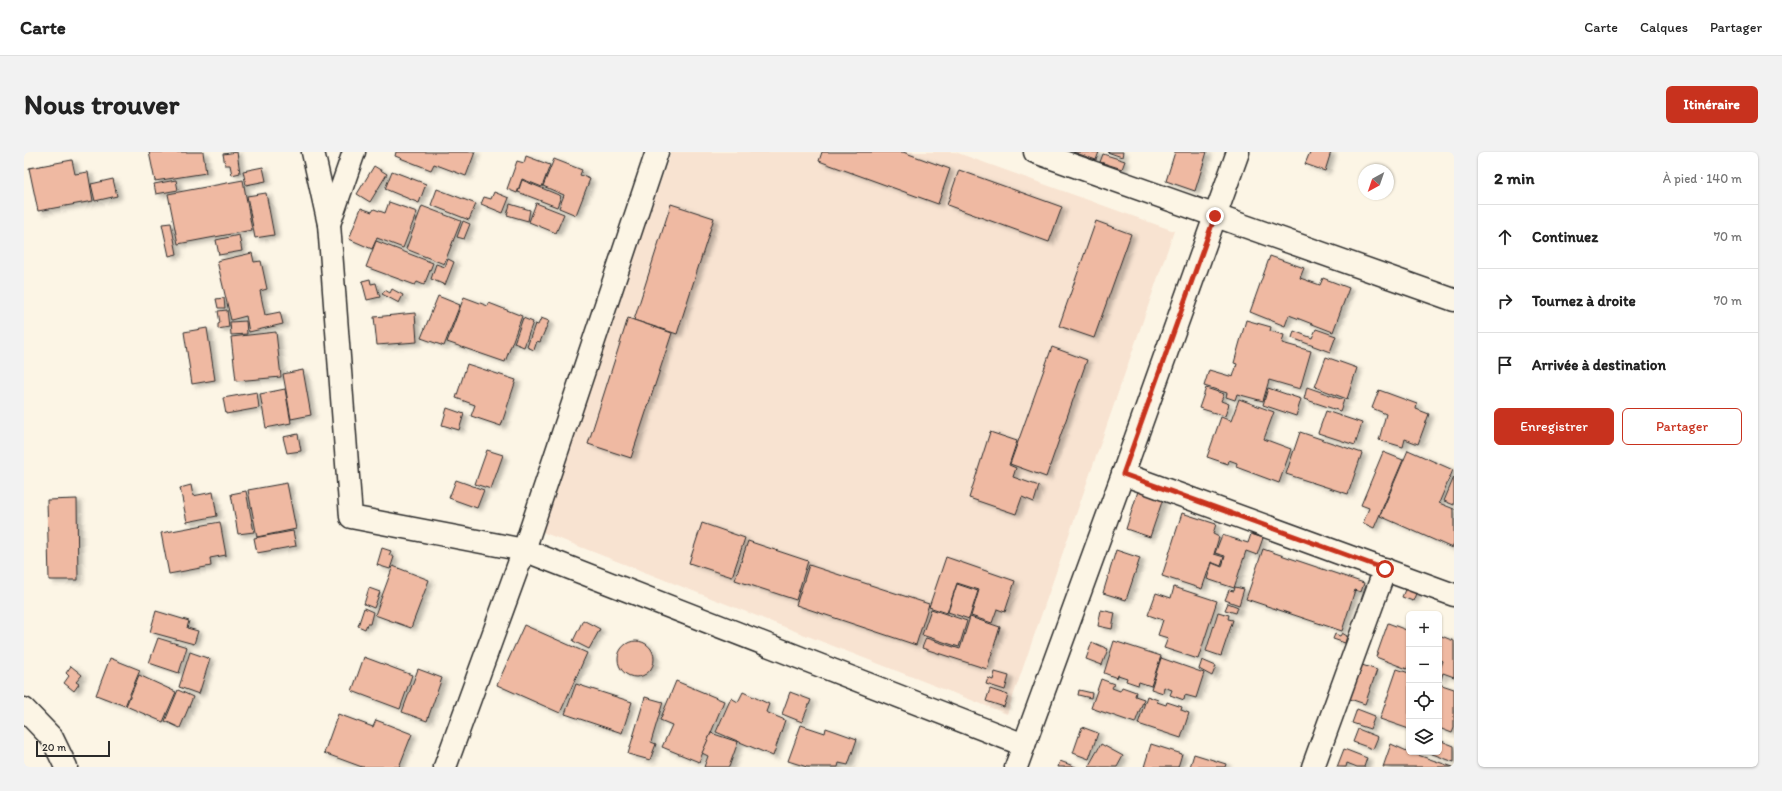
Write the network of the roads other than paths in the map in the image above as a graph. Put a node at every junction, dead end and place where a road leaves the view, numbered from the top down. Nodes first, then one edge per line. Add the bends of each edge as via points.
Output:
1 (313, 152) edge
2 (354, 152) edge
3 (657, 152) edge
4 (1035, 152) edge
5 (1238, 152) edge
6 (1215, 216) junction
7 (329, 224) junction
8 (1454, 300) edge
9 (1123, 474) junction
10 (524, 550) junction
11 (1385, 569) junction
12 (1454, 595) edge
13 (24, 709) edge
14 (1024, 745) junction
15 (66, 767) edge
16 (445, 767) edge
17 (1016, 767) edge
18 (1313, 767) edge

1 - 7 street
2 - 7 street
3 - 10 street
4 - 6 street
5 - 6 street
6 - 8 street
6 - 9 street
7 - 10 street via 351,517
9 - 11 street
9 - 14 street
10 - 14 street
10 - 16 street
11 - 12 street
11 - 18 street
13 - 15 street via 52,738
14 - 17 street

